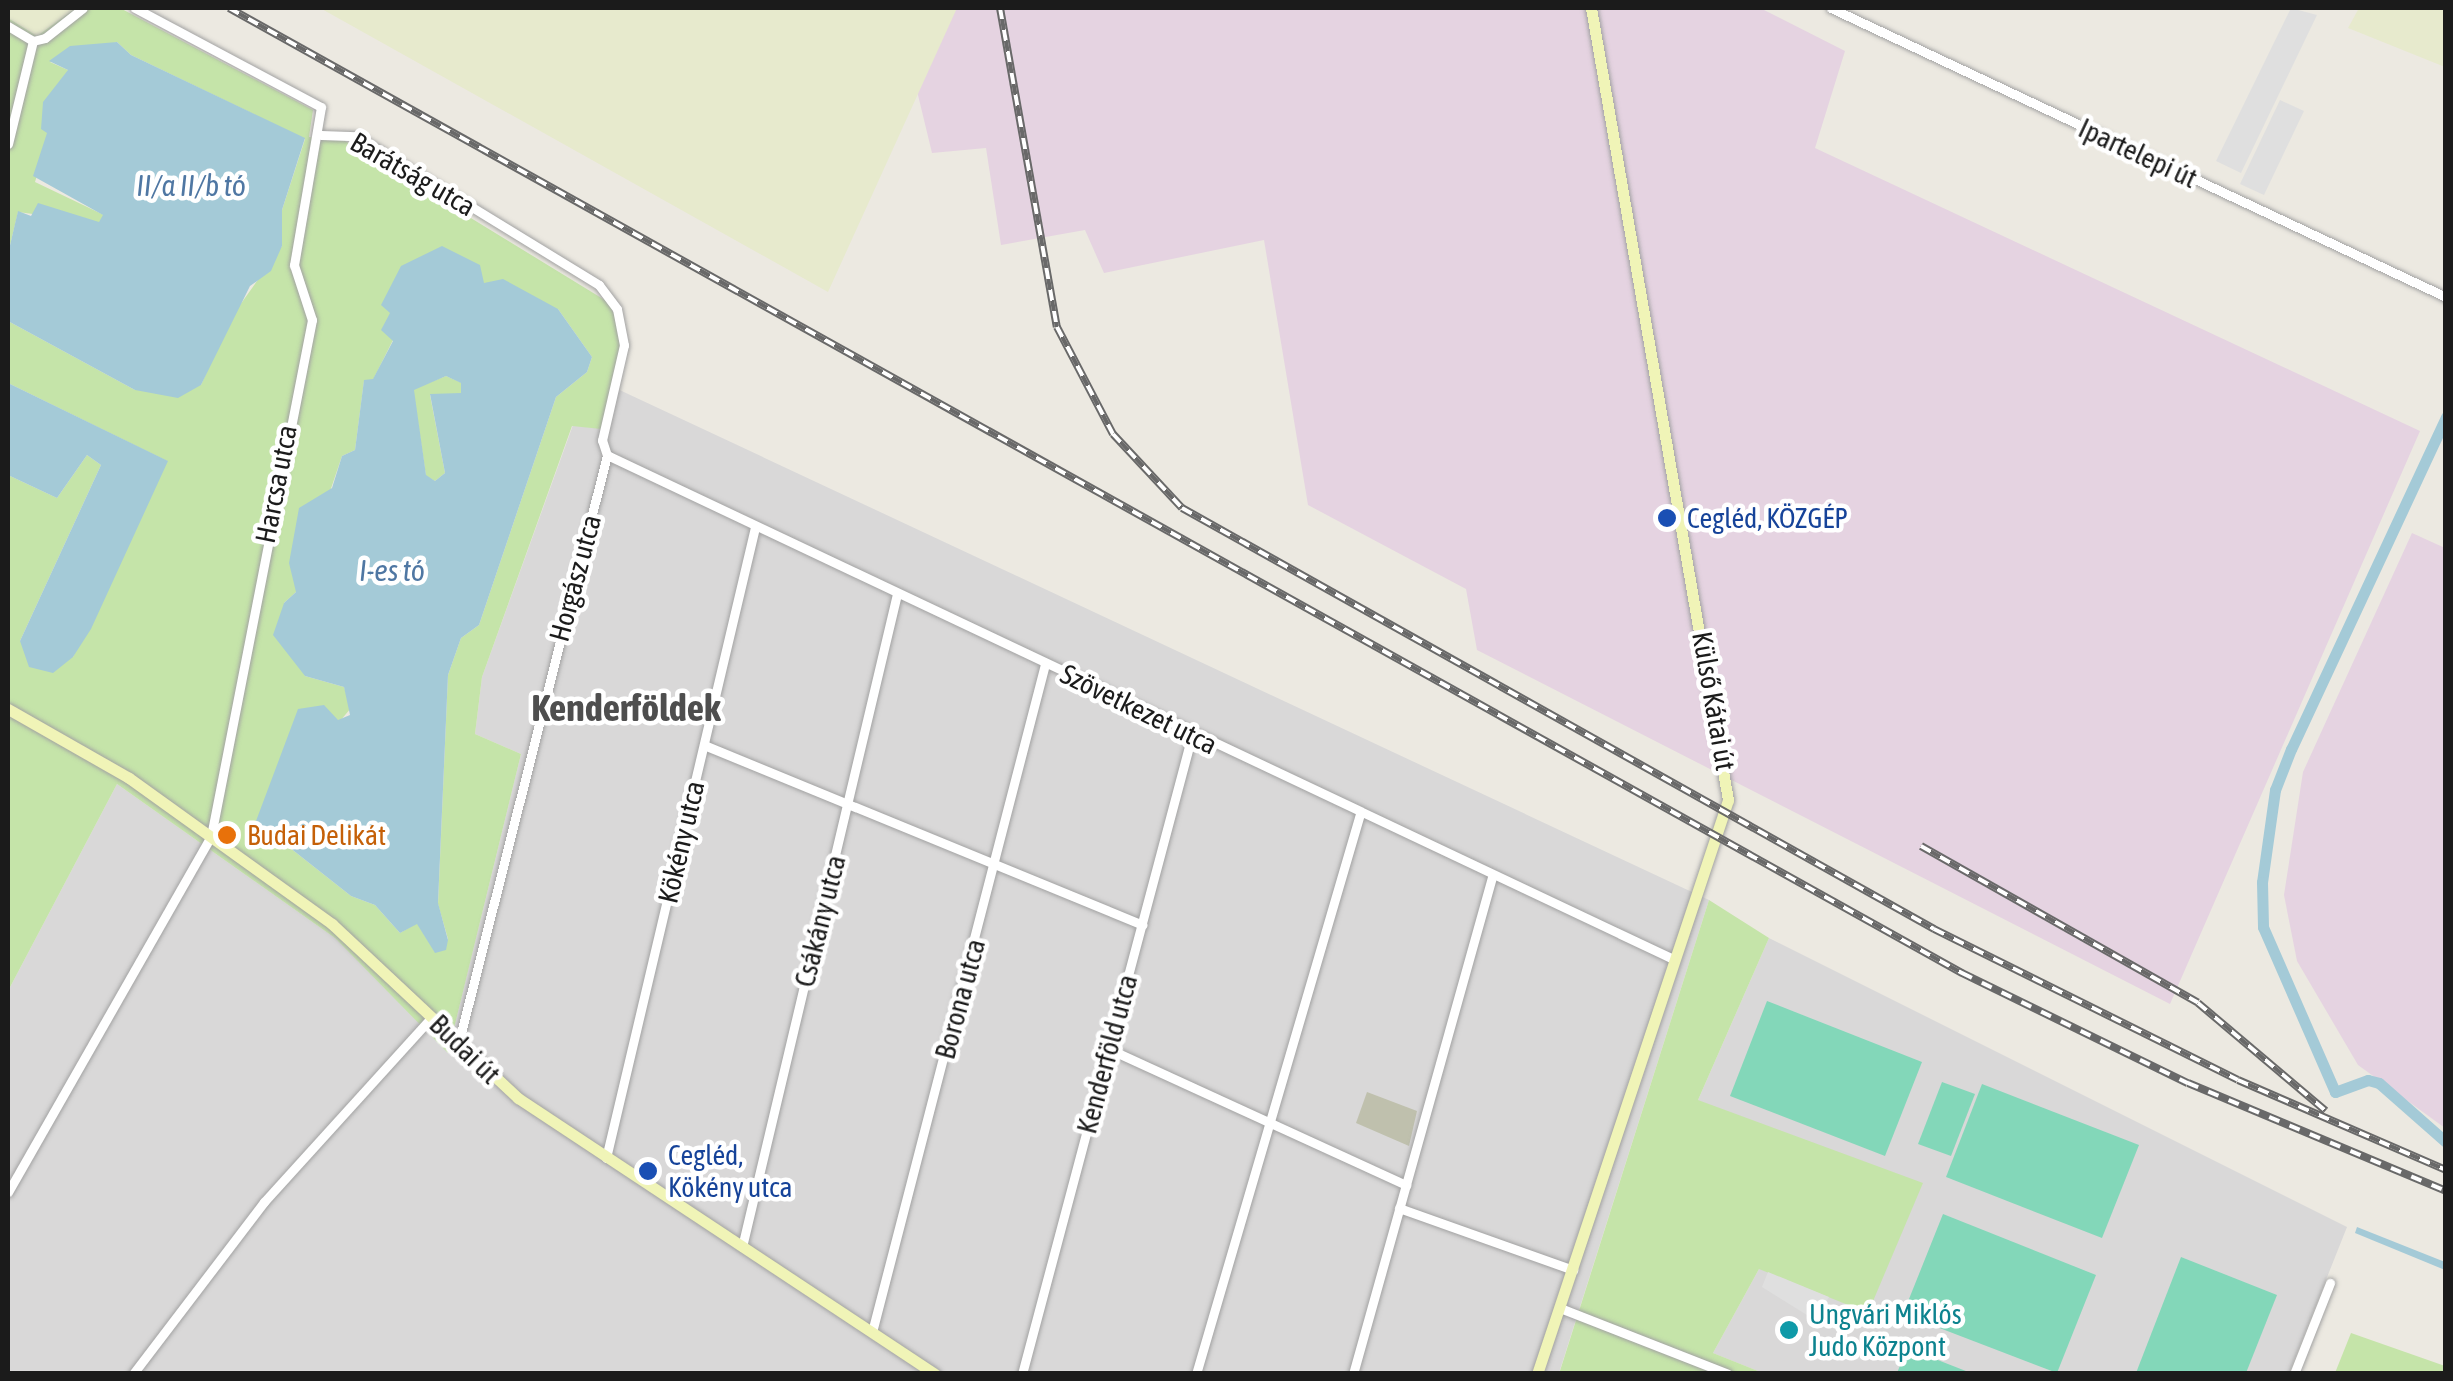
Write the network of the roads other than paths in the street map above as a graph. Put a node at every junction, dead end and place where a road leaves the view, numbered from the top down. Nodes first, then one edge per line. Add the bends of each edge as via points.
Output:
1 (83, 8) edge
2 (135, 8) edge
3 (1591, 8) edge
4 (1831, 8) edge
5 (8, 26) edge
6 (33, 40) junction
7 (321, 135) junction
8 (8, 144) edge
9 (2446, 297) edge
10 (624, 345) joint
11 (606, 456) junction
12 (755, 526) junction
13 (897, 594) junction
14 (1045, 664) junction
15 (8, 709) edge
16 (1192, 735) junction
17 (704, 744) junction
18 (848, 804) junction
19 (1360, 814) junction
20 (210, 836) junction
21 (996, 865) junction
22 (1492, 877) junction
23 (1142, 925) junction
24 (1673, 960) junction
25 (432, 1017) junction
26 (458, 1045) junction
27 (1109, 1050) junction
28 (1270, 1120) junction
29 (606, 1158) junction
30 (1406, 1185) junction
31 (8, 1192) edge
32 (1400, 1208) junction
33 (742, 1247) junction
34 (1572, 1270) junction
35 (2330, 1283) dead end
36 (1560, 1308) junction
37 (872, 1332) junction
38 (133, 1374) edge
39 (935, 1374) edge
40 (1022, 1374) edge
41 (1196, 1374) edge
42 (1353, 1374) edge
43 (1537, 1374) edge
44 (1728, 1374) edge
45 (2294, 1374) edge

1 - 6 street
2 - 7 street, Barátság utca via 321,106
3 - 24 main road, Külső Kátai út via 1727,770 1727,810
4 - 9 street, Ipartelepi út
5 - 6 street
6 - 8 street
7 - 10 street, Barátság utca via 356,136 598,284 617,309
7 - 20 street, Harcsa utca via 294,265 312,320
10 - 11 street, Horgász utca via 602,440
11 - 12 street, Szövetkezet utca
11 - 26 street, Horgász utca
12 - 13 street, Szövetkezet utca
12 - 17 street, Kökény utca
13 - 14 street, Szövetkezet utca
13 - 18 street, Csákány utca
14 - 16 street, Szövetkezet utca
14 - 21 street, Borona utca
15 - 20 main road, Budai út via 129,778
16 - 19 street, Szövetkezet utca
16 - 23 street, Kenderföld utca
17 - 18 street
17 - 29 street, Kökény utca
18 - 21 street
18 - 33 street, Csákány utca
19 - 22 street, Szövetkezet utca
19 - 28 street
20 - 25 main road, Budai út via 332,924
20 - 31 street, Harcsa utca
21 - 23 street
21 - 37 street, Borona utca
22 - 24 street, Szövetkezet utca
22 - 30 street
23 - 27 street, Kenderföld utca
24 - 34 main road, Külső Kátai út
25 - 26 main road, Budai út
25 - 38 street via 264,1202
26 - 29 main road, Budai út via 518,1098
27 - 28 street
27 - 40 street, Kenderföld utca
28 - 30 street
28 - 41 street
29 - 33 main road, Budai út
30 - 32 street
32 - 34 street
32 - 42 street
33 - 37 main road, Budai út
34 - 36 main road, Külső Kátai út
35 - 45 street
36 - 43 main road, Külső Kátai út
36 - 44 street
37 - 39 main road, Budai út

